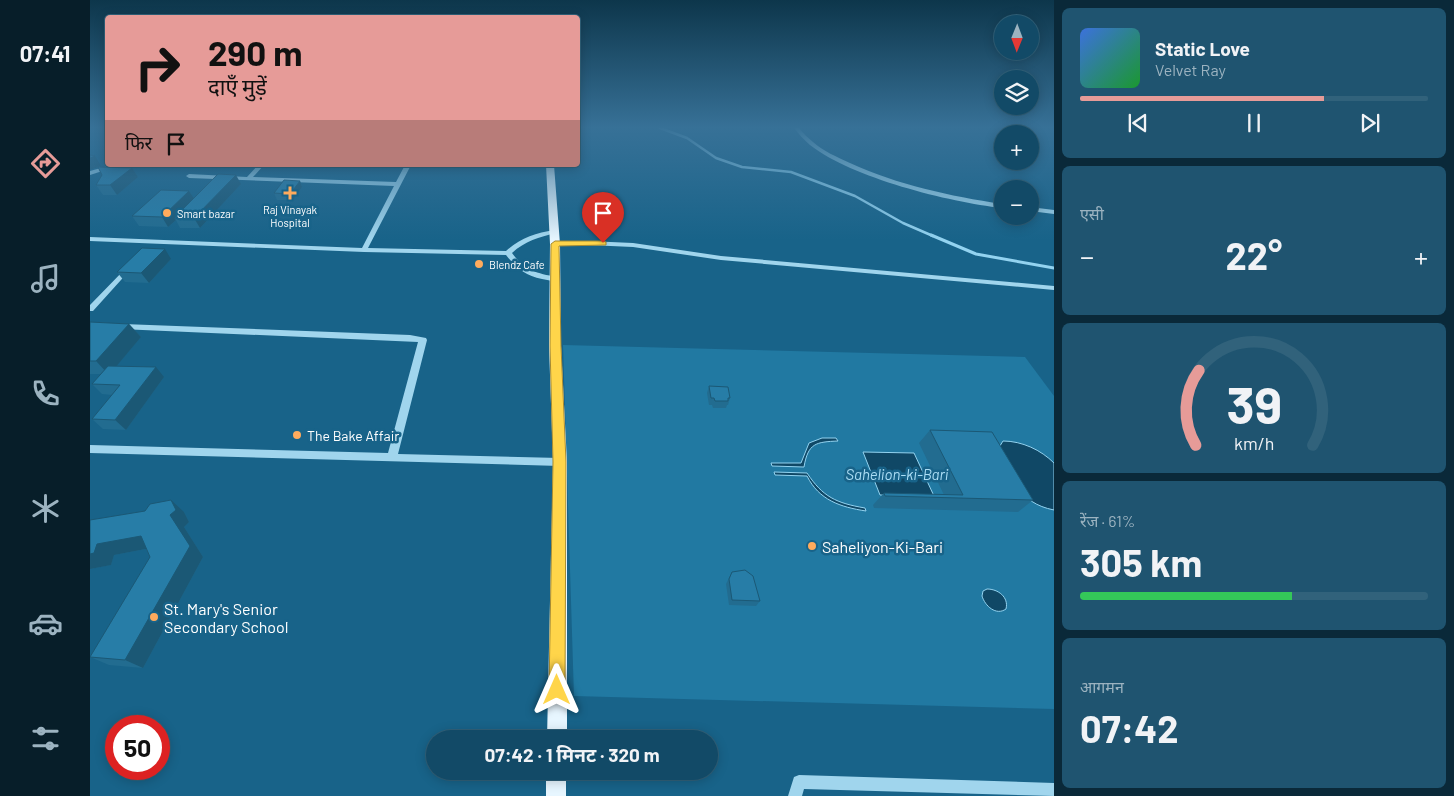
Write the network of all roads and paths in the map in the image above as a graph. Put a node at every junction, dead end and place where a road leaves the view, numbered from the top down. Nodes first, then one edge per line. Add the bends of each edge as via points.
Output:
1 (850, 165) edge
2 (111, 167) edge
3 (259, 167) edge
4 (407, 167) edge
5 (550, 167) edge
6 (90, 173) edge
7 (189, 176) dead end
8 (249, 178) junction
9 (398, 184) junction
10 (994, 204) edge
11 (1039, 210) edge
12 (1054, 212) edge
13 (554, 232) junction
14 (90, 239) edge
15 (153, 243) junction
16 (555, 244) junction
17 (147, 249) edge
18 (364, 250) junction
19 (508, 253) junction
20 (134, 263) edge
21 (554, 279) junction
22 (1054, 288) edge
23 (90, 309) edge
24 (110, 327) edge
25 (90, 449) edge
26 (392, 457) junction
27 (560, 462) junction
28 (557, 730) edge
29 (556, 780) edge
30 (1054, 790) edge
31 (945, 791) edge
32 (556, 796) edge
33 (795, 796) edge

1 - 10 street via 945,195
2 - 6 street
3 - 8 street
4 - 9 street
5 - 13 main road
7 - 8 street
8 - 9 street
9 - 18 street
11 - 12 street
13 - 16 main road
13 - 19 street via 519,242
14 - 15 street
15 - 17 street
15 - 18 street
16 - 21 main road
16 - 22 street via 633,245 721,258
18 - 19 street
19 - 21 street via 518,267 536,277
20 - 23 street
21 - 27 main road
24 - 26 street via 423,340
25 - 26 street
26 - 27 street
27 - 28 main road
29 - 32 main road
30 - 31 street
31 - 33 street via 799,782

